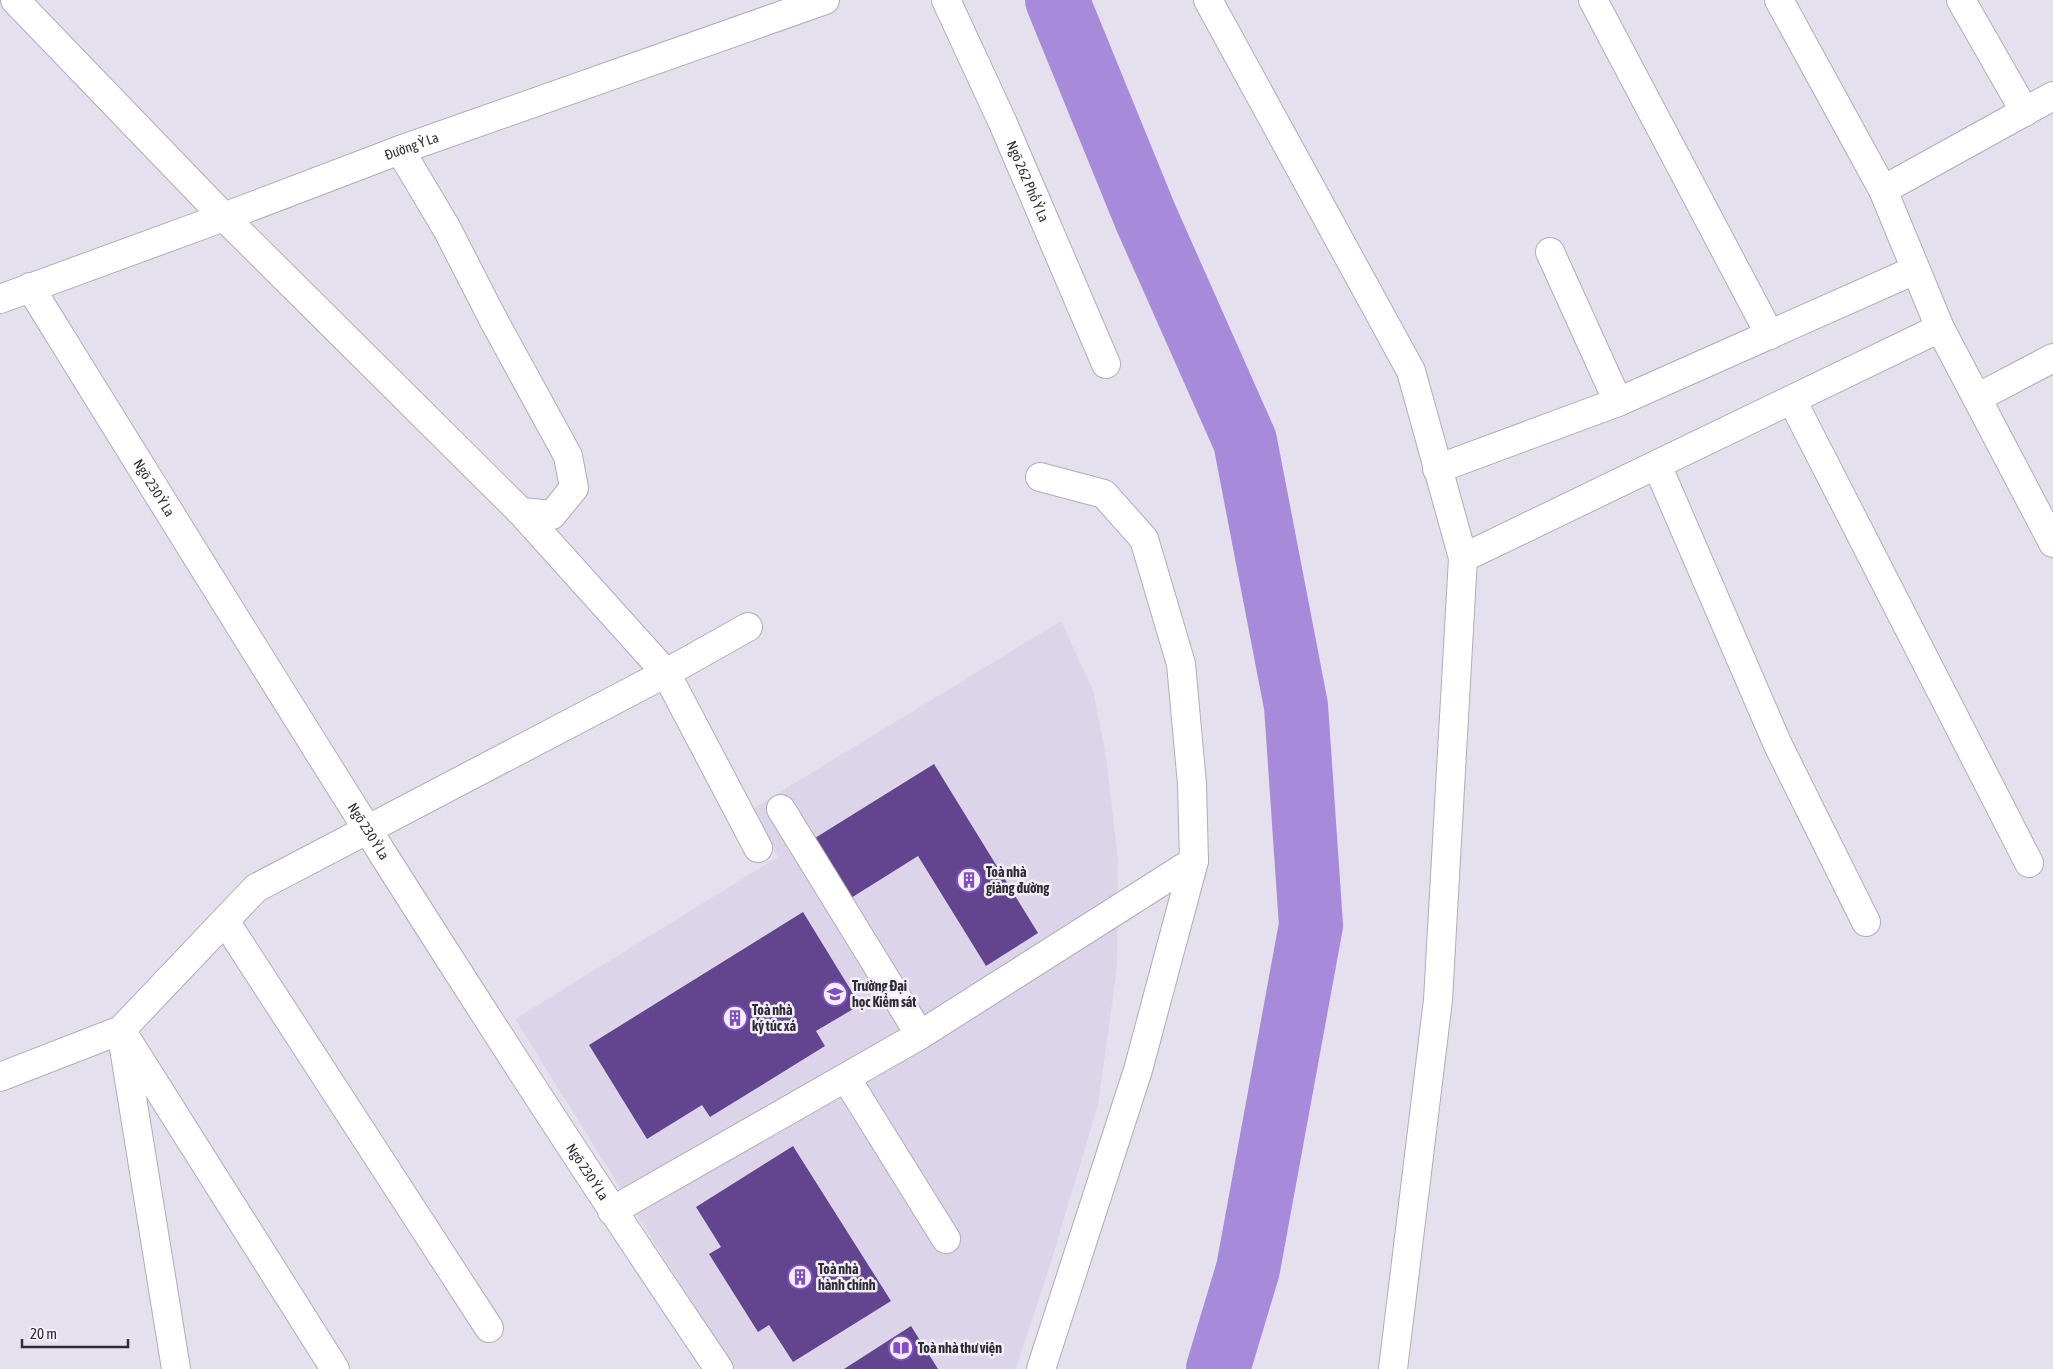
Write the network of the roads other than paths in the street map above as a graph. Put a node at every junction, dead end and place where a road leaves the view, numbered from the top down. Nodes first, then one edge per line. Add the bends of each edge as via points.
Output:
1 (16, 0) edge
2 (824, 0) edge
3 (946, 0) edge
4 (1208, 0) edge
5 (1593, 0) edge
6 (1779, 0) edge
7 (1961, 0) edge
8 (2053, 96) edge
9 (2025, 112) junction
10 (400, 150) junction
11 (1883, 190) junction
12 (224, 217) junction
13 (1550, 252) dead end
14 (1915, 270) junction
15 (30, 288) junction
16 (0, 299) edge
17 (1940, 328) junction
18 (1770, 335) junction
19 (2053, 358) edge
20 (1106, 364) dead end
21 (1977, 398) junction
22 (1792, 400) junction
23 (1618, 402) junction
24 (1657, 465) junction
25 (1437, 469) junction
26 (1040, 477) dead end
27 (521, 512) junction
28 (2053, 543) edge
29 (1463, 558) junction
30 (748, 627) dead end
31 (666, 673) junction
32 (781, 809) dead end
33 (367, 830) junction
34 (758, 848) dead end
35 (1194, 861) junction
36 (2029, 863) dead end
37 (225, 921) junction
38 (1866, 922) dead end
39 (121, 1030) junction
40 (920, 1035) junction
41 (0, 1076) edge
42 (846, 1078) junction
43 (612, 1211) junction
44 (946, 1239) dead end
45 (488, 1328) dead end
46 (176, 1369) edge
47 (335, 1369) edge
48 (719, 1369) edge
49 (1041, 1369) edge
50 (1393, 1369) edge

1 - 12 street
2 - 10 street, Đường Ỷ La
3 - 20 street, Ngõ 262 Phố Ỷ La via 1002,121
4 - 25 street via 1410,371
5 - 18 street
6 - 11 street
7 - 9 street
8 - 9 street
9 - 11 street
10 - 12 street, Đường Ỷ La
10 - 27 street via 447,229 568,456 574,488 552,515
11 - 14 street
12 - 15 street, Đường Ỷ La
12 - 27 street
13 - 23 street
14 - 17 street
14 - 18 street
15 - 16 street, Đường Ỷ La
15 - 33 street, Ngõ 230 Ỷ La
17 - 21 street
17 - 22 street
18 - 23 street
19 - 21 street
21 - 28 street
22 - 24 street
22 - 36 street
23 - 25 street
24 - 29 street
24 - 38 street via 1778,745
25 - 29 street
26 - 35 street via 1104,494 1144,539 1181,664 1192,784
27 - 31 street
29 - 50 street via 1438,1000
30 - 31 street
31 - 33 street
31 - 34 street
32 - 40 street
33 - 37 street via 256,888
33 - 43 street, Ngõ 230 Ỷ La
35 - 40 street
35 - 49 street via 1138,1070
37 - 39 street
37 - 45 street
39 - 41 street
39 - 46 street
39 - 47 street
40 - 42 street
42 - 43 street
42 - 44 street
43 - 48 street, Ngõ 230 Ỷ La

